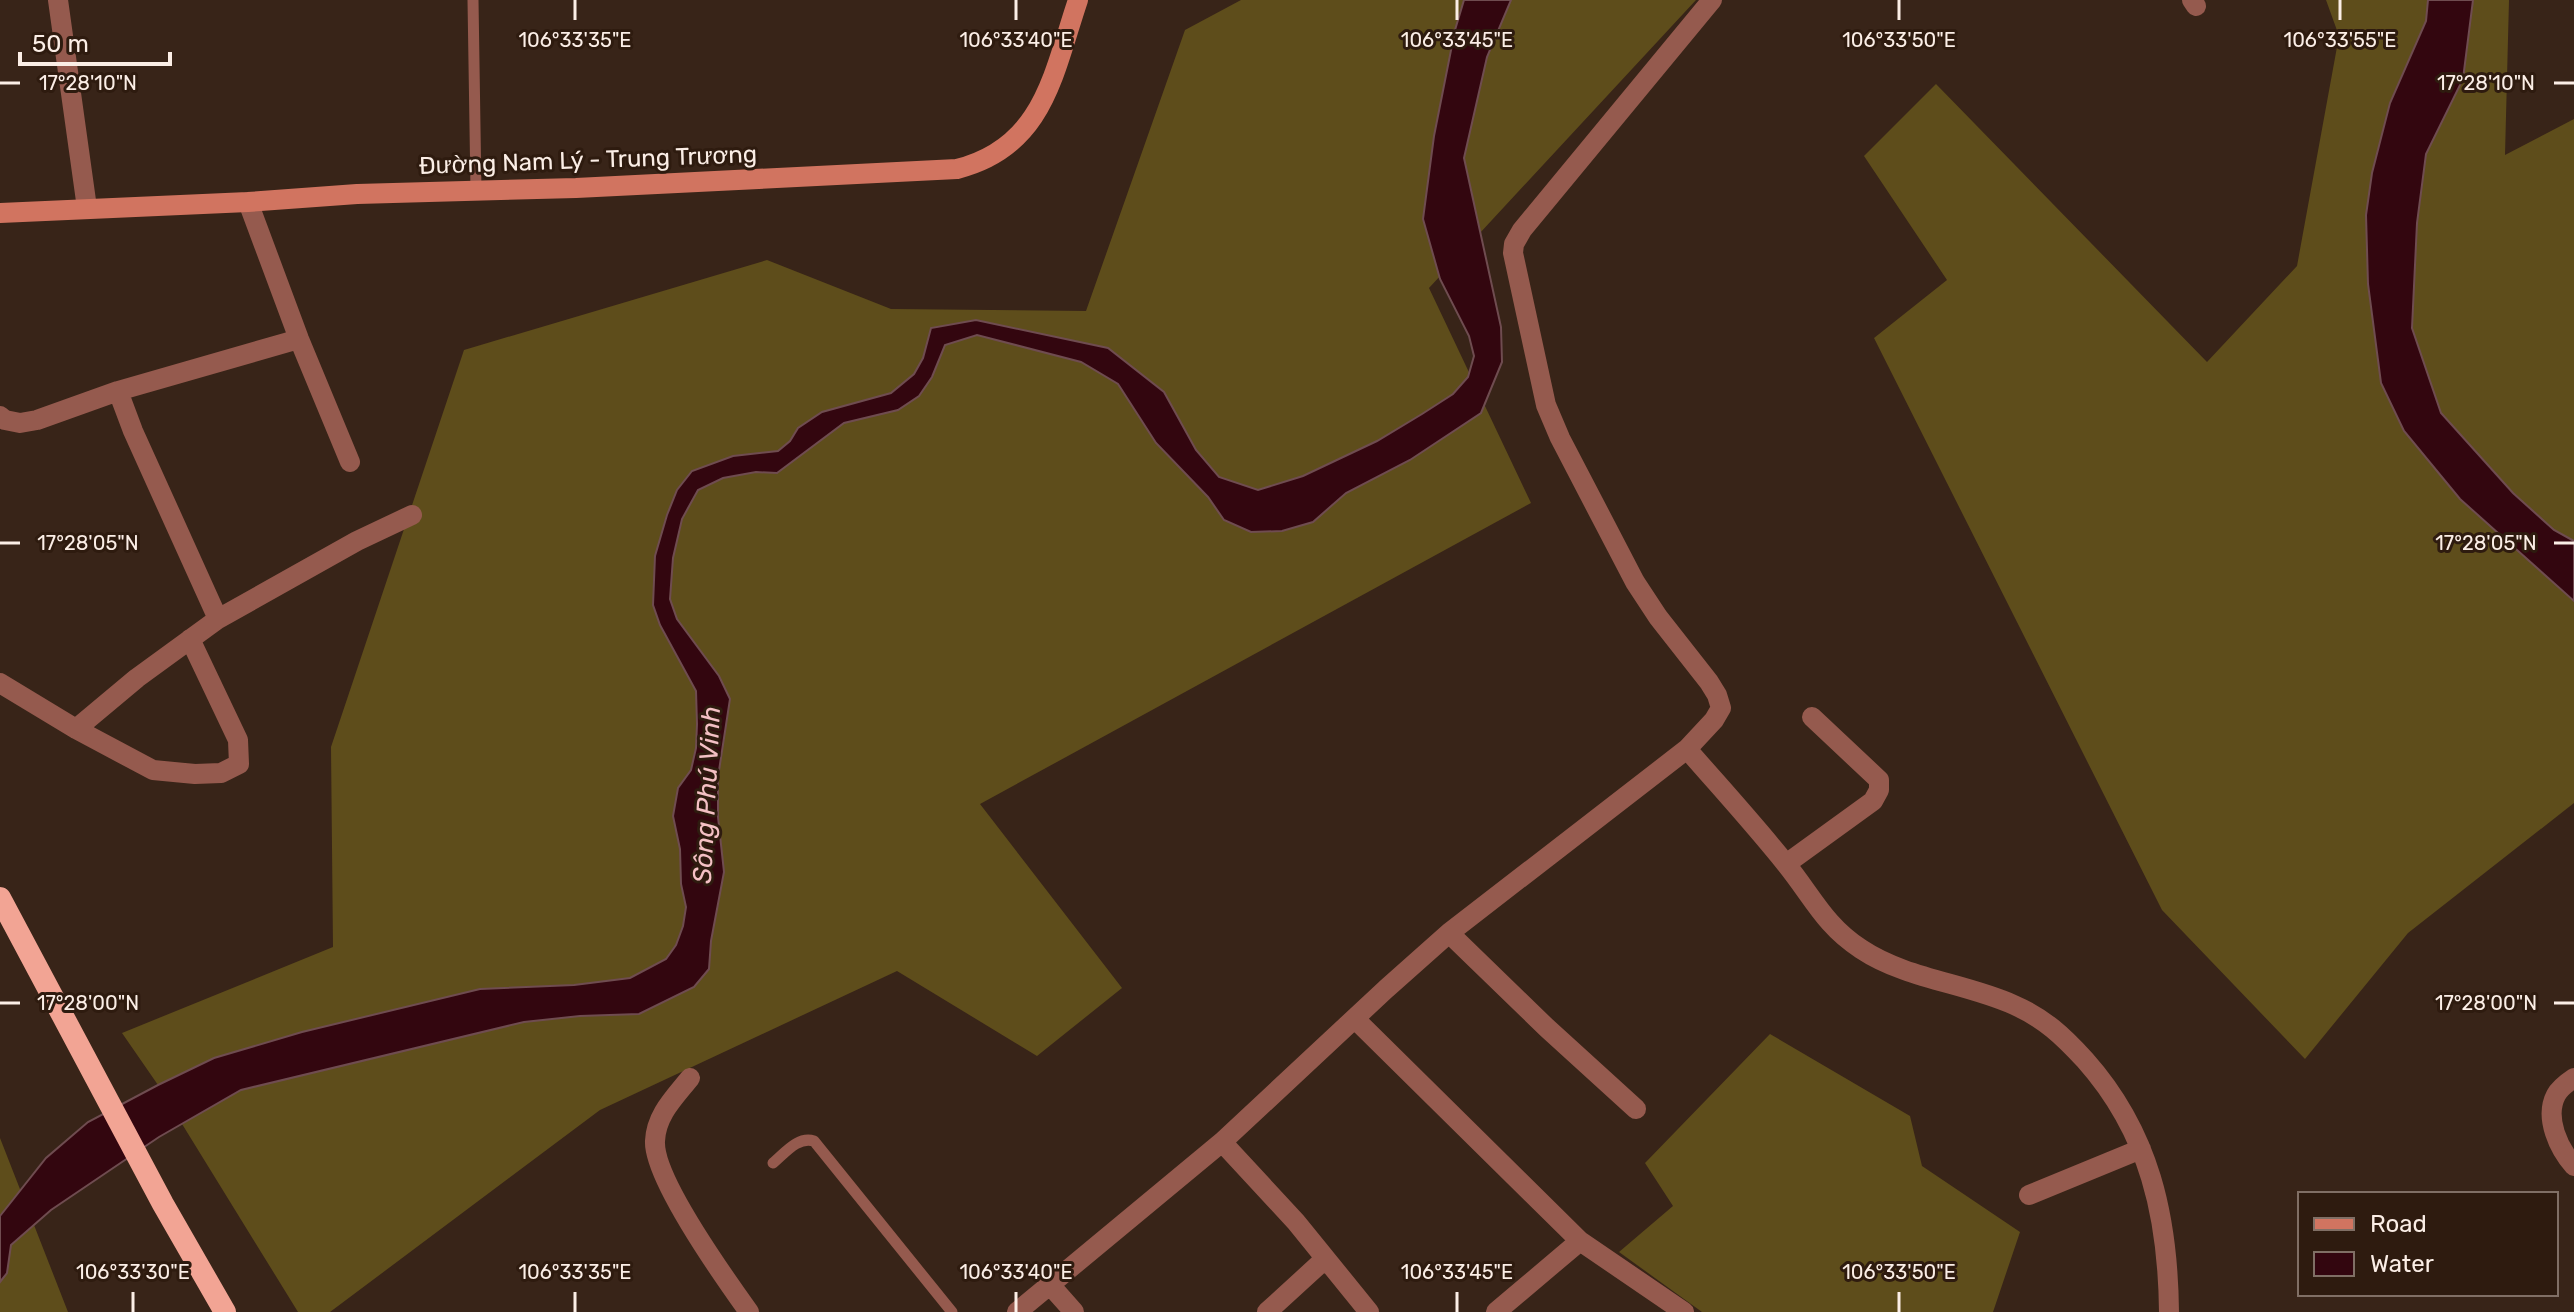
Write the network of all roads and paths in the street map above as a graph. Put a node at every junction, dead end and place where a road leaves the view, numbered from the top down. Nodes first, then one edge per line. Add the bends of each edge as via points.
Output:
1 (58, 0) edge
2 (473, 0) edge
3 (1078, 0) edge
4 (1712, 0) edge
5 (476, 191) junction
6 (248, 202) junction
7 (87, 208) junction
8 (0, 213) edge
9 (299, 339) junction
10 (118, 391) junction
11 (0, 416) edge
12 (350, 462) dead end
13 (412, 515) dead end
14 (218, 619) junction
15 (190, 639) junction
16 (0, 683) edge
17 (1812, 717) dead end
18 (76, 729) junction
19 (1687, 749) junction
20 (1786, 864) junction
21 (0, 898) edge
22 (1449, 933) junction
23 (1355, 1019) junction
24 (690, 1078) dead end
25 (2574, 1078) edge
26 (1636, 1109) dead end
27 (1222, 1142) junction
28 (2141, 1149) junction
29 (773, 1163) dead end
30 (2574, 1166) edge
31 (2029, 1195) dead end
32 (1580, 1241) junction
33 (1325, 1259) junction
34 (1051, 1286) junction
35 (225, 1312) edge
36 (749, 1312) edge
37 (952, 1312) edge
38 (1017, 1312) edge
39 (1074, 1312) edge
40 (1267, 1312) edge
41 (1369, 1312) edge
42 (1496, 1312) edge
43 (1684, 1312) edge
44 (2169, 1312) edge

1 - 7 street
2 - 5 lane
3 - 5 main road, Đường Nam Lý - Trung Trương via 1034,116 1002,151 976,164
4 - 19 street via 1522,230 1513,253 1546,405 1560,438 1635,582 1717,695 1721,708
5 - 6 main road, Đường Nam Lý - Trung Trương
6 - 7 main road, Đường Nam Lý - Trung Trương
6 - 9 street
7 - 8 main road, Đường Nam Lý - Trung Trương
9 - 10 street
9 - 12 street
10 - 11 street via 37,420 20,423
10 - 14 street
13 - 14 street
14 - 15 street
15 - 18 street
15 - 18 street via 238,740 239,764 221,773 153,770
16 - 18 street
17 - 20 street via 1879,780 1879,790 1873,801
19 - 20 street
19 - 22 street
20 - 28 street via 1830,926 1860,949 1881,961 2011,1003 2054,1027 2111,1092
21 - 35 highway
22 - 23 street
22 - 26 street
23 - 27 street
23 - 32 street
24 - 36 street via 660,1116 656,1154 704,1248
25 - 30 street via 2556,1096 2552,1114 2555,1134
27 - 33 street
27 - 34 street
28 - 31 street
28 - 44 street via 2158,1205
29 - 37 lane via 800,1141 814,1141
32 - 42 street
32 - 43 street
33 - 40 street
33 - 41 street
34 - 38 street
34 - 39 street

